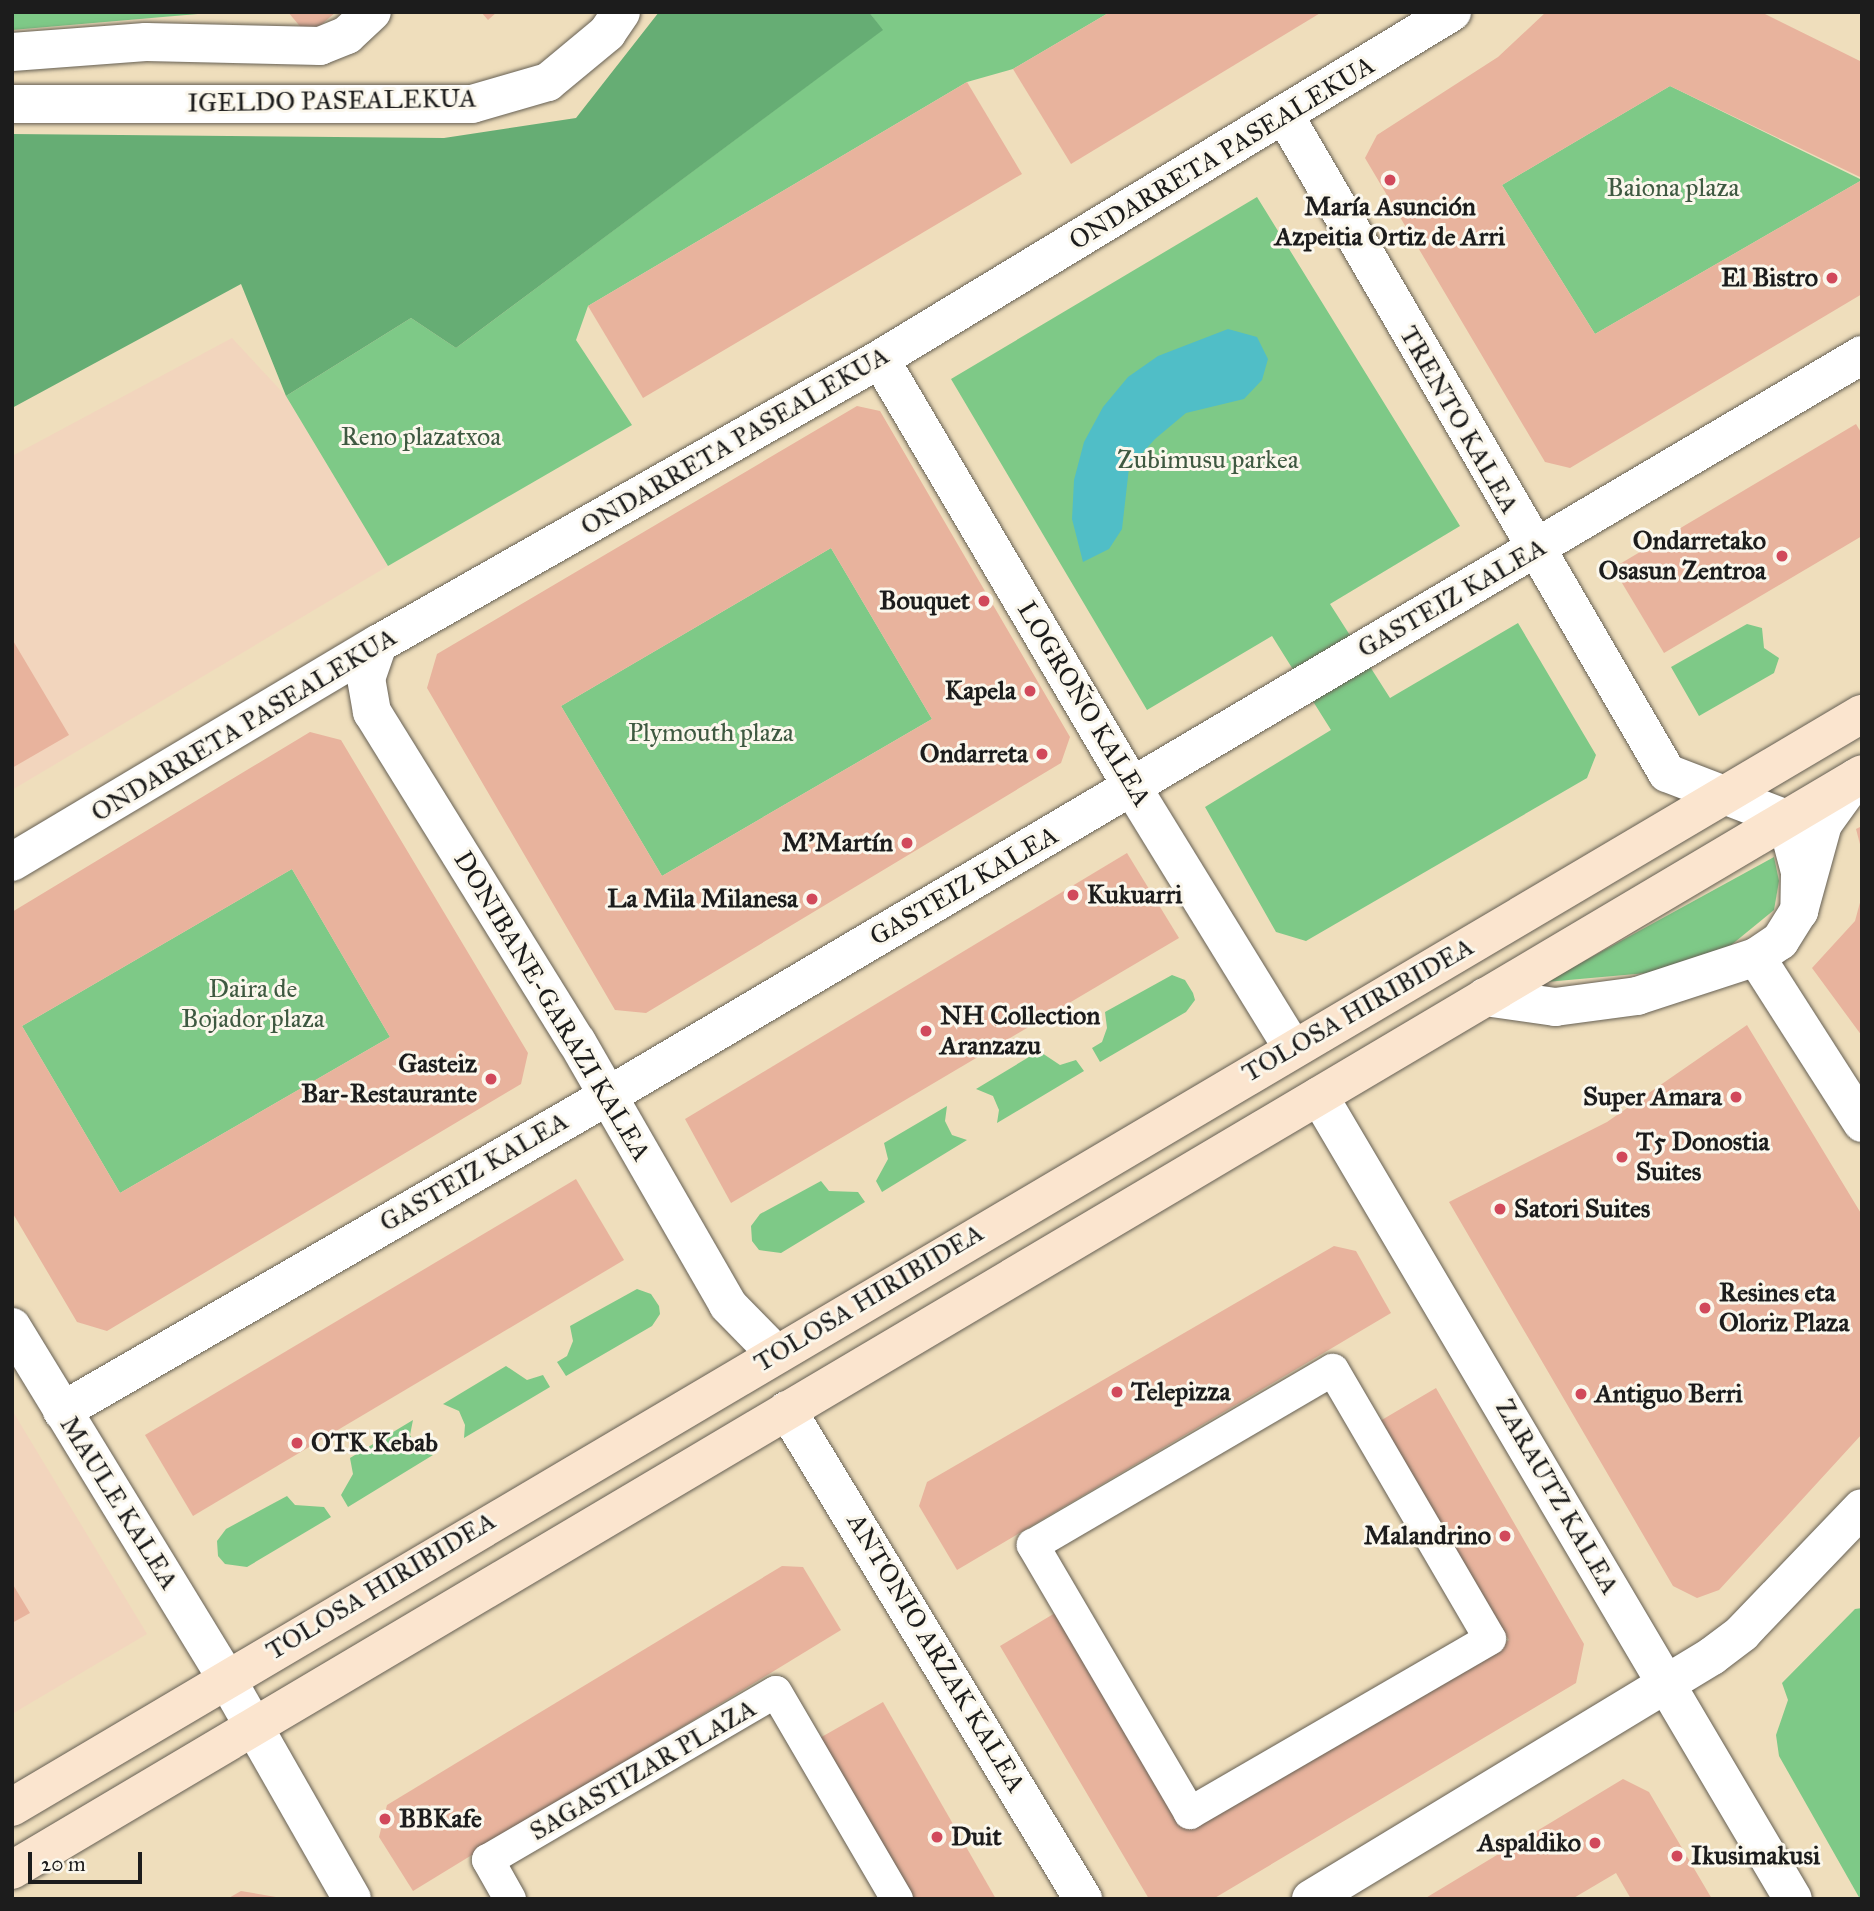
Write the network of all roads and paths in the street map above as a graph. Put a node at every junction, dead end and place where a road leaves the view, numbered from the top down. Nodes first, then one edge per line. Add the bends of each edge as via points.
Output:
1 (372, 12) edge
2 (621, 12) edge
3 (1452, 12) edge
4 (12, 52) edge
5 (12, 104) edge
6 (1285, 116) junction
7 (1862, 355) edge
8 (880, 359) junction
9 (1534, 550) junction
10 (379, 644) junction
11 (1862, 714) edge
12 (1859, 776) edge
13 (1132, 787) junction
14 (1730, 795) junction
15 (1786, 819) junction
16 (12, 862) edge
17 (1799, 911) junction
18 (1756, 957) junction
19 (1485, 998) junction
20 (1292, 1047) junction
21 (1319, 1096) junction
22 (606, 1097) junction
23 (1862, 1123) edge
24 (12, 1327) edge
25 (776, 1354) junction
26 (787, 1410) junction
27 (62, 1411) junction
28 (1862, 1508) edge
29 (1033, 1545) joint
30 (226, 1678) junction
31 (1666, 1684) junction
32 (253, 1726) junction
33 (12, 1807) edge
34 (12, 1870) edge
35 (352, 1899) edge
36 (510, 1899) edge
37 (897, 1899) edge
38 (1083, 1899) edge
39 (1311, 1899) edge
40 (1793, 1899) edge

1 - 4 street via 347,35 320,47 146,43
2 - 5 street, IGELDO PASEALEKUA via 607,33 548,82 472,104
3 - 6 street, ONDARRETA PASEALEKUA
6 - 8 street, ONDARRETA PASEALEKUA
6 - 9 street, TRENTO KALEA
7 - 9 street, GASTEIZ KALEA
8 - 10 street, ONDARRETA PASEALEKUA
8 - 13 street, LOGROÑO KALEA
9 - 13 street, GASTEIZ KALEA
9 - 14 street, TRENTO KALEA via 1667,773
10 - 16 street, ONDARRETA PASEALEKUA
10 - 22 street, DONIBANE-GARAZI KALEA via 366,678 372,712
11 - 14 main road, TOLOSA HIRIBIDEA
12 - 15 main road, TOLOSA HIRIBIDEA
12 - 17 street, TOLOSA HIRIBIDEA via 1823,824
13 - 20 street, LOGROÑO KALEA
13 - 22 street, GASTEIZ KALEA
14 - 15 street, TRENTO KALEA
14 - 20 main road, TOLOSA HIRIBIDEA
15 - 17 street via 1800,872
15 - 19 main road, TOLOSA HIRIBIDEA
17 - 18 street, TOLOSA HIRIBIDEA via 1780,941
18 - 19 street, TOLOSA HIRIBIDEA via 1637,996 1555,1007
18 - 23 street
19 - 21 main road, TOLOSA HIRIBIDEA
20 - 25 main road, TOLOSA HIRIBIDEA
21 - 26 main road, TOLOSA HIRIBIDEA
21 - 31 street, ZARAUTZ KALEA
22 - 25 street, DONIBANE-GARAZI KALEA via 732,1311
22 - 27 street, GASTEIZ KALEA
24 - 27 street, MAULE KALEA
25 - 30 main road, TOLOSA HIRIBIDEA
26 - 32 main road, TOLOSA HIRIBIDEA
26 - 38 street, ANTONIO ARZAK KALEA
27 - 30 street, MAULE KALEA
28 - 31 street via 1742,1633
29 - 29 street via 1333,1370 1490,1639 1190,1813
30 - 32 street, MAULE KALEA
30 - 33 main road, TOLOSA HIRIBIDEA
31 - 39 street
31 - 40 street, ZARAUTZ KALEA
32 - 34 main road, TOLOSA HIRIBIDEA
32 - 35 street, MAULE KALEA
36 - 37 street, SAGASTIZAR PLAZA via 488,1860 776,1692

